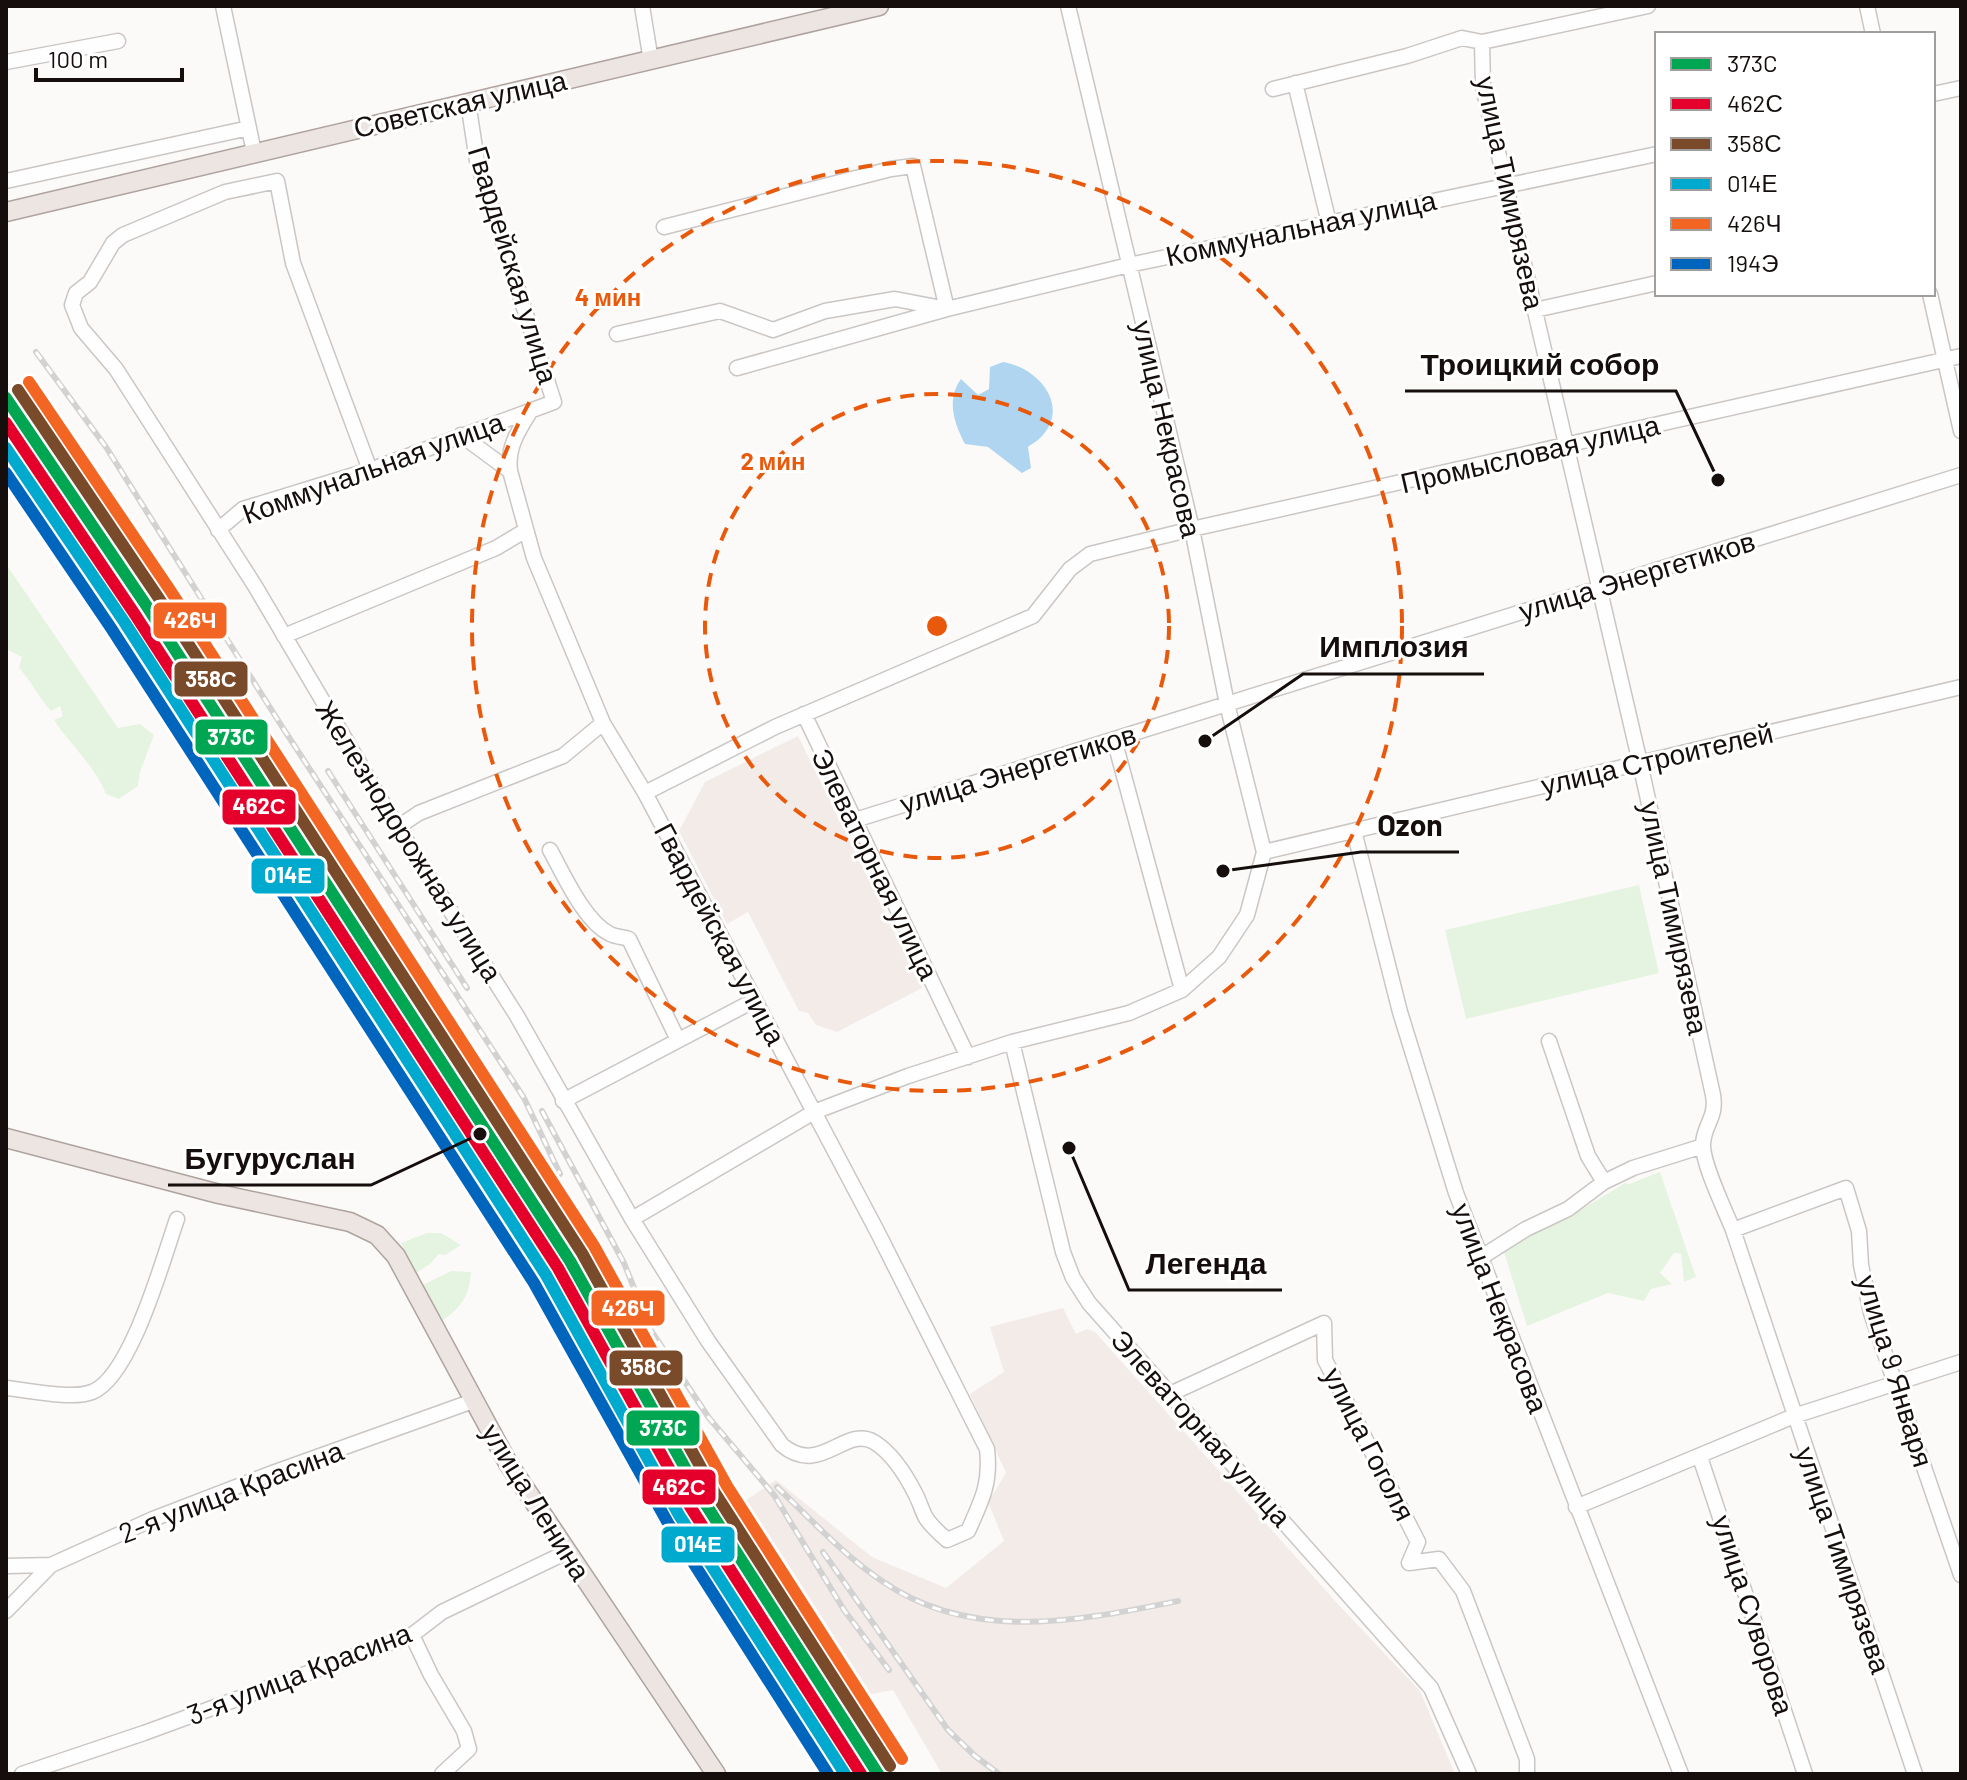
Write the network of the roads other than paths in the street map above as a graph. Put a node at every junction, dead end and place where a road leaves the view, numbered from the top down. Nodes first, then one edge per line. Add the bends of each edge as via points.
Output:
1 (223, 6) edge
2 (642, 6) edge
3 (879, 6) edge
4 (1068, 6) edge
5 (1648, 6) edge
6 (1867, 6) edge
7 (1873, 32) edge
8 (118, 41) dead end
9 (1482, 42) junction
10 (651, 61) junction
11 (6, 62) edge
12 (1295, 83) junction
13 (1961, 88) edge
14 (1273, 89) dead end
15 (1935, 94) edge
16 (468, 102) junction
17 (249, 128) junction
18 (254, 152) junction
19 (1655, 154) edge
20 (6, 181) edge
21 (1506, 185) junction
22 (6, 212) edge
23 (1329, 223) junction
24 (664, 227) dead end
25 (1129, 265) junction
26 (1655, 283) edge
27 (1930, 296) edge
28 (947, 309) junction
29 (1535, 310) junction
30 (617, 334) dead end
31 (1961, 356) edge
32 (1945, 360) junction
33 (737, 368) dead end
34 (530, 412) junction
35 (1961, 431) edge
36 (461, 435) junction
37 (1566, 446) junction
38 (370, 470) junction
39 (510, 471) junction
40 (1961, 475) edge
41 (1192, 529) junction
42 (218, 530) junction
43 (526, 530) junction
44 (1600, 588) junction
45 (284, 636) junction
46 (1961, 687) edge
47 (1227, 704) junction
48 (804, 714) junction
49 (603, 723) junction
50 (1114, 739) junction
51 (1640, 763) junction
52 (645, 793) junction
53 (855, 820) junction
54 (398, 827) junction
55 (1354, 831) junction
56 (550, 850) dead end
57 (1264, 852) junction
58 (1182, 990) junction
59 (755, 1000) junction
60 (678, 1040) junction
61 (1549, 1041) dead end
62 (1012, 1042) junction
63 (968, 1057) junction
64 (563, 1101) junction
65 (814, 1112) junction
66 (6, 1138) edge
67 (1703, 1146) junction
68 (1604, 1182) junction
69 (177, 1219) dead end
70 (632, 1219) junction
71 (1733, 1230) junction
72 (1480, 1258) junction
73 (1961, 1362) edge
74 (1896, 1384) junction
75 (6, 1388) edge
76 (1170, 1394) junction
77 (473, 1401) junction
78 (1794, 1416) junction
79 (782, 1445) joint
80 (1700, 1457) junction
81 (1576, 1507) junction
82 (567, 1552) junction
83 (51, 1565) junction
84 (6, 1566) edge
85 (1961, 1575) edge
86 (6, 1611) edge
87 (412, 1635) junction
88 (22, 1774) edge
89 (442, 1774) edge
90 (716, 1774) edge
91 (1469, 1774) edge
92 (1527, 1774) edge
93 (1681, 1774) edge
94 (1805, 1774) edge
95 (1915, 1774) edge

1 - 17 street
2 - 10 street
3 - 10 main road, Советская улица
4 - 25 street, улица Некрасова
5 - 9 street
6 - 7 street
8 - 11 street
9 - 12 street via 1462,38
9 - 21 street, улица Тимирязева via 1483,87
10 - 16 main road, Советская улица
12 - 14 street
12 - 23 street
13 - 15 street
16 - 18 main road, Советская улица
16 - 34 street, Гвардейская улица via 477,161 554,402
17 - 18 street
17 - 20 street
18 - 22 main road, Советская улица
19 - 21 street, Коммунальная улица
21 - 23 street, Коммунальная улица
21 - 29 street, улица Тимирязева
23 - 25 street, Коммунальная улица
24 - 28 street via 913,166
25 - 28 street, Коммунальная улица
25 - 41 street, улица Некрасова
26 - 29 street
27 - 32 street
28 - 30 street, Коммунальная улица via 895,299 825,311 773,330 720,311
28 - 33 street, Коммунальная улица
29 - 37 street, улица Тимирязева
31 - 32 street, Промысловая улица
32 - 35 street
32 - 37 street, Промысловая улица
34 - 36 street, Коммунальная улица
34 - 39 street, Гвардейская улица via 508,458
36 - 38 street, Коммунальная улица
36 - 39 street
37 - 41 street, Промысловая улица
37 - 44 street, улица Тимирязева
38 - 42 street, Коммунальная улица via 243,509
38 - 42 street, Железнодорожная улица via 293,263 277,181 225,192 123,235 72,305 75,317 116,369
39 - 43 street, Гвардейская улица
40 - 44 street, улица Энергетиков
41 - 47 street, улица Некрасова
41 - 48 street, Промысловая улица via 1090,554 1070,569 1033,616
42 - 45 street, Железнодорожная улица
43 - 45 street via 496,548
43 - 49 street, Гвардейская улица
44 - 47 street, улица Энергетиков
44 - 51 street, улица Тимирязева
45 - 54 street, Железнодорожная улица
46 - 51 street, улица Строителей
47 - 50 street, улица Энергетиков
47 - 57 street, улица Некрасова
48 - 52 street, Промысловая улица
48 - 53 street, Элеваторная улица
49 - 52 street, Гвардейская улица
49 - 54 street via 563,756 419,813
50 - 53 street, улица Энергетиков
50 - 58 street
51 - 55 street, улица Строителей
51 - 67 street, улица Тимирязева via 1716,1108
52 - 59 street, Гвардейская улица
53 - 63 street, Элеваторная улица
54 - 64 street, Железнодорожная улица via 517,1016
55 - 57 street, улица Строителей
55 - 72 street, улица Некрасова via 1400,1012
56 - 60 street via 596,923 629,939
57 - 58 street via 1247,915 1219,957
58 - 62 street via 1129,1013
59 - 60 street
59 - 65 street, Гвардейская улица
60 - 64 street
61 - 68 street via 1588,1156
62 - 63 street
62 - 76 street, Элеваторная улица via 1073,1278
63 - 65 street
64 - 70 street, Железнодорожная улица
65 - 70 street
65 - 79 street, Гвардейская улица via 967,1407 987,1449 990,1474 968,1531 947,1540 924,1515 903,1472 875,1443 864,1438 847,1441 809,1456 793,1454
66 - 77 main road, улица Ленина via 350,1222 377,1235 396,1256
67 - 68 street
67 - 71 street, улица Тимирязева
68 - 72 street via 1568,1209
69 - 75 street via 133,1340 110,1379 91,1393 77,1395
70 - 79 street, Железнодорожная улица via 708,1341
71 - 74 street, улица 9 Января via 1846,1188 1859,1231 1864,1289
71 - 78 street, улица Тимирязева
72 - 81 street, улица Некрасова
73 - 74 street
74 - 78 street
74 - 85 street, улица 9 Января
76 - 91 street, Элеваторная улица via 1431,1688
76 - 92 street, улица Гоголя via 1324,1323 1325,1360 1418,1542 1409,1563 1439,1559 1463,1591 1527,1759
77 - 82 main road, улица Ленина
77 - 83 street, 2-я улица Красина via 261,1477
78 - 80 street
78 - 95 street, улица Тимирязева
80 - 81 street
80 - 94 street, улица Суворова
81 - 93 street, улица Некрасова
82 - 87 street, 3-я улица Красина via 442,1612
82 - 90 main road, улица Ленина
83 - 84 street
83 - 86 street, 2-я улица Красина
87 - 88 street, 3-я улица Красина
87 - 89 street via 469,1749

